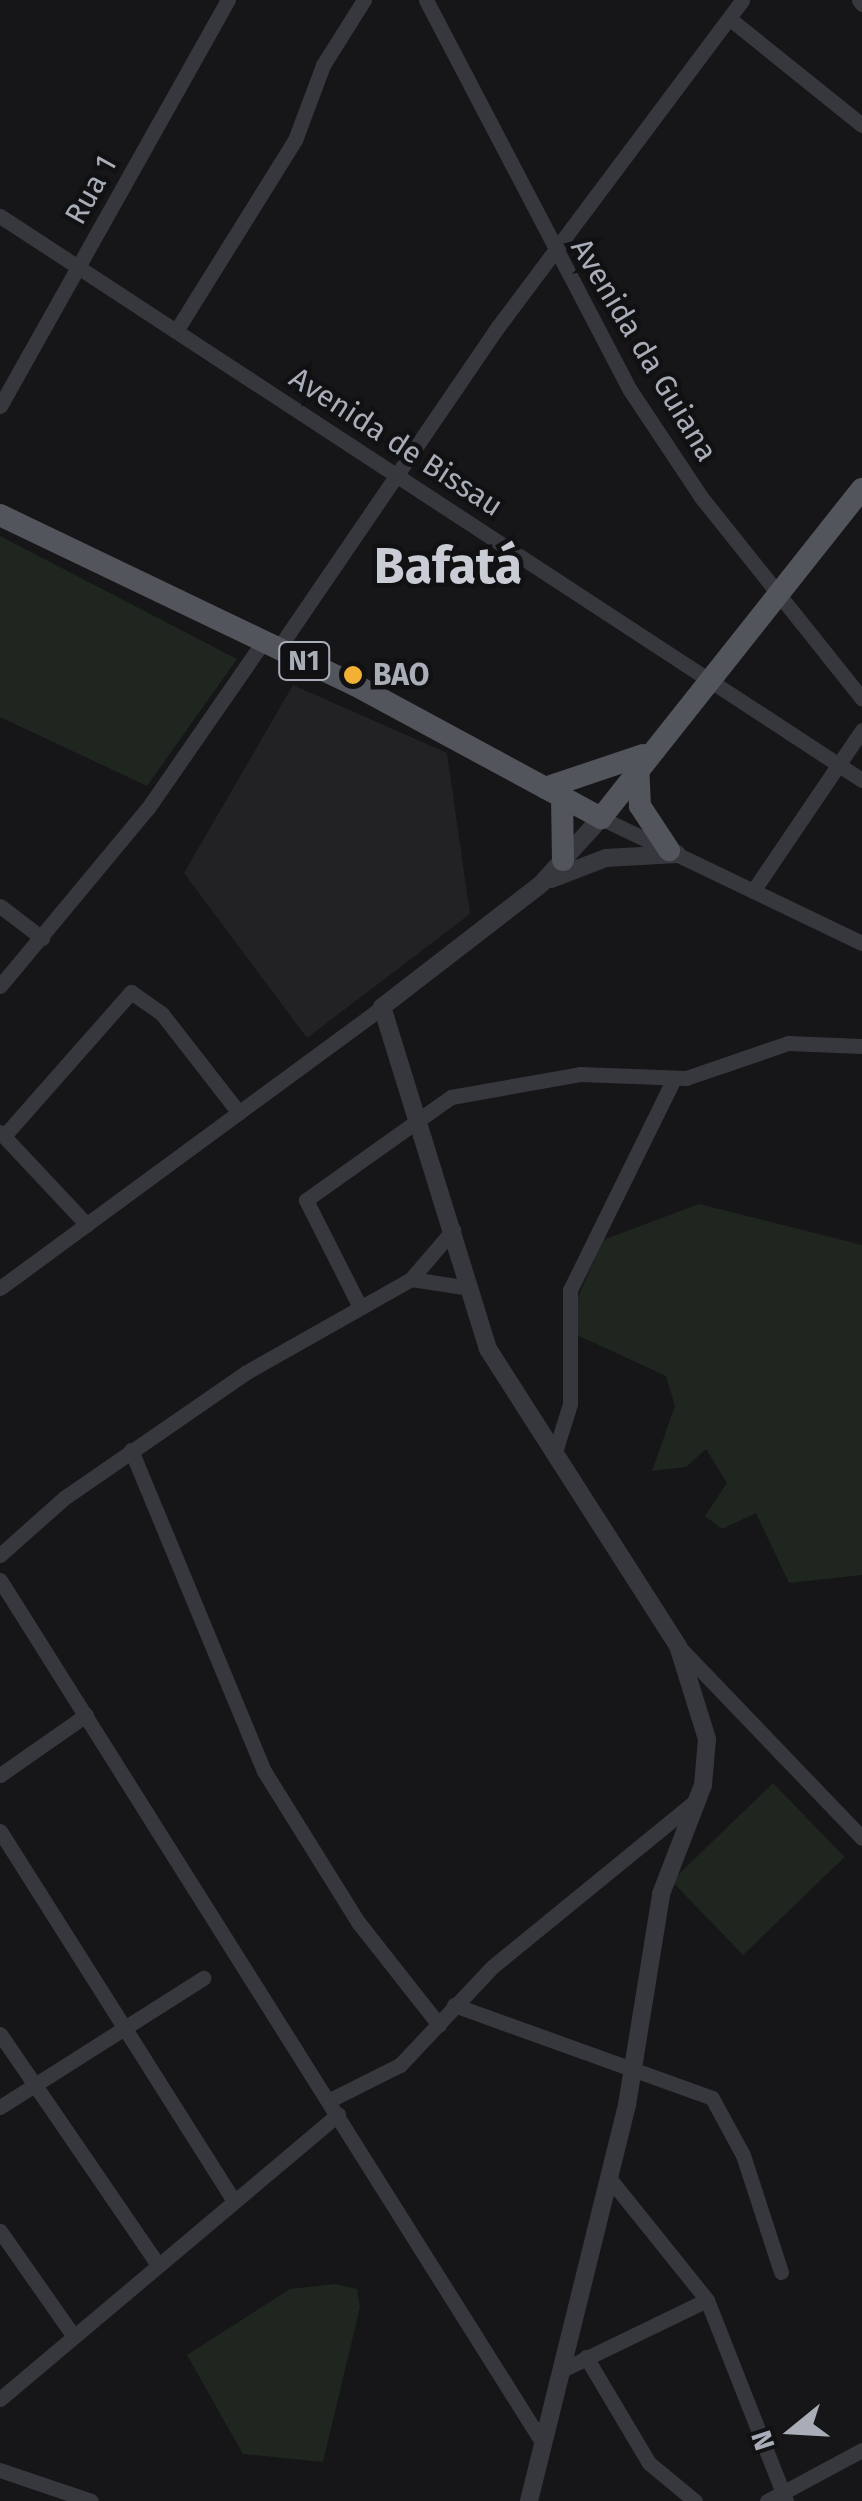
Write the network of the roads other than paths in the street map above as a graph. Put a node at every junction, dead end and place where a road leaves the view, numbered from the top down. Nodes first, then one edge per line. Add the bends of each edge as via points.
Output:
1 (228, 0) edge
2 (364, 0) edge
3 (426, 0) edge
4 (742, 0) edge
5 (730, 19) junction
6 (862, 125) edge
7 (0, 216) edge
8 (553, 255) junction
9 (79, 267) junction
10 (176, 331) junction
11 (0, 406) edge
12 (399, 477) junction
13 (862, 489) edge
14 (0, 516) edge
15 (778, 594) junction
16 (270, 645) junction
17 (710, 678) junction
18 (862, 699) edge
19 (862, 730) edge
20 (642, 759) junction
21 (839, 764) junction
22 (862, 780) edge
23 (553, 792) junction
24 (601, 818) junction
25 (673, 852) junction
26 (563, 860) junction
27 (541, 884) junction
28 (753, 891) junction
29 (0, 906) edge
30 (42, 938) junction
31 (862, 943) edge
32 (0, 986) edge
33 (382, 1007) junction
34 (862, 1046) edge
35 (674, 1078) junction
36 (239, 1113) junction
37 (418, 1116) junction
38 (2, 1134) edge
39 (87, 1225) junction
40 (454, 1230) junction
41 (410, 1279) junction
42 (0, 1288) edge
43 (470, 1288) junction
44 (360, 1307) junction
45 (132, 1450) junction
46 (554, 1455) junction
47 (0, 1555) edge
48 (0, 1580) edge
49 (678, 1646) junction
50 (86, 1715) junction
51 (0, 1776) edge
52 (697, 1800) junction
53 (0, 1831) edge
54 (862, 1838) edge
55 (203, 1978) dead end
56 (454, 2005) junction
57 (439, 2024) junction
58 (128, 2026) junction
59 (0, 2034) edge
60 (632, 2073) junction
61 (35, 2087) junction
62 (0, 2107) edge
63 (334, 2107) junction
64 (609, 2178) junction
65 (233, 2199) junction
66 (0, 2231) edge
67 (156, 2262) junction
68 (781, 2272) dead end
69 (707, 2300) junction
70 (72, 2334) junction
71 (586, 2357) junction
72 (560, 2371) junction
73 (0, 2399) edge
74 (540, 2439) junction
75 (862, 2450) edge
76 (0, 2470) edge
77 (786, 2498) edge
78 (91, 2501) edge
79 (528, 2501) edge
80 (695, 2501) edge
81 (767, 2501) edge

1 - 9 street, Rua 1
2 - 10 street via 323,65 295,140
3 - 8 street, Avenida da Guiana
4 - 5 street
5 - 6 street
5 - 8 street
7 - 9 street, Avenida de Bissau
8 - 12 street
8 - 15 street, Avenida da Guiana via 701,497
9 - 10 street, Avenida de Bissau
9 - 11 street, Rua 1
10 - 12 street, Avenida de Bissau
12 - 16 street
12 - 17 street, Avenida de Bissau
13 - 15 main road
14 - 16 main road, N1
15 - 17 main road
15 - 18 street, Avenida da Guiana
16 - 23 main road, N1
16 - 30 street
17 - 20 main road
17 - 21 street, Avenida de Bissau
19 - 21 street
20 - 23 main road
20 - 24 main road
20 - 25 main road via 640,806
21 - 22 street, Avenida de Bissau
21 - 28 street
23 - 24 main road, N1
23 - 26 main road
24 - 25 street
24 - 26 street
25 - 27 street via 606,858
25 - 28 street
26 - 27 street
27 - 33 street
28 - 31 street
29 - 30 street
30 - 32 street
33 - 36 street
33 - 37 street
34 - 35 street via 788,1043
35 - 37 street via 546,1078 451,1097
35 - 46 street via 570,1290 570,1404
36 - 38 street via 162,1014 131,992
36 - 39 street
37 - 40 street
37 - 44 street via 306,1200
38 - 39 street
39 - 42 street
40 - 41 street
40 - 43 street
41 - 43 street
41 - 44 street
43 - 46 street via 488,1348
44 - 45 street
45 - 47 street
45 - 57 street via 264,1771 358,1922
46 - 49 street
48 - 50 street
49 - 52 street via 707,1739
49 - 54 street
50 - 51 street
50 - 63 street
52 - 56 street
52 - 60 street via 666,1875
53 - 58 street
55 - 58 street
56 - 57 street
56 - 60 street
57 - 63 street via 400,2065
58 - 61 street
58 - 65 street
59 - 61 street
60 - 64 street
60 - 68 street via 712,2098 743,2155
61 - 62 street
61 - 67 street
63 - 65 street
63 - 74 street
64 - 69 street
64 - 72 street
65 - 67 street
66 - 70 street
67 - 70 street
69 - 71 street
69 - 77 street
70 - 73 street
71 - 72 street
71 - 80 street via 650,2463
72 - 74 street
74 - 79 street
75 - 77 street
76 - 78 street
77 - 81 street

